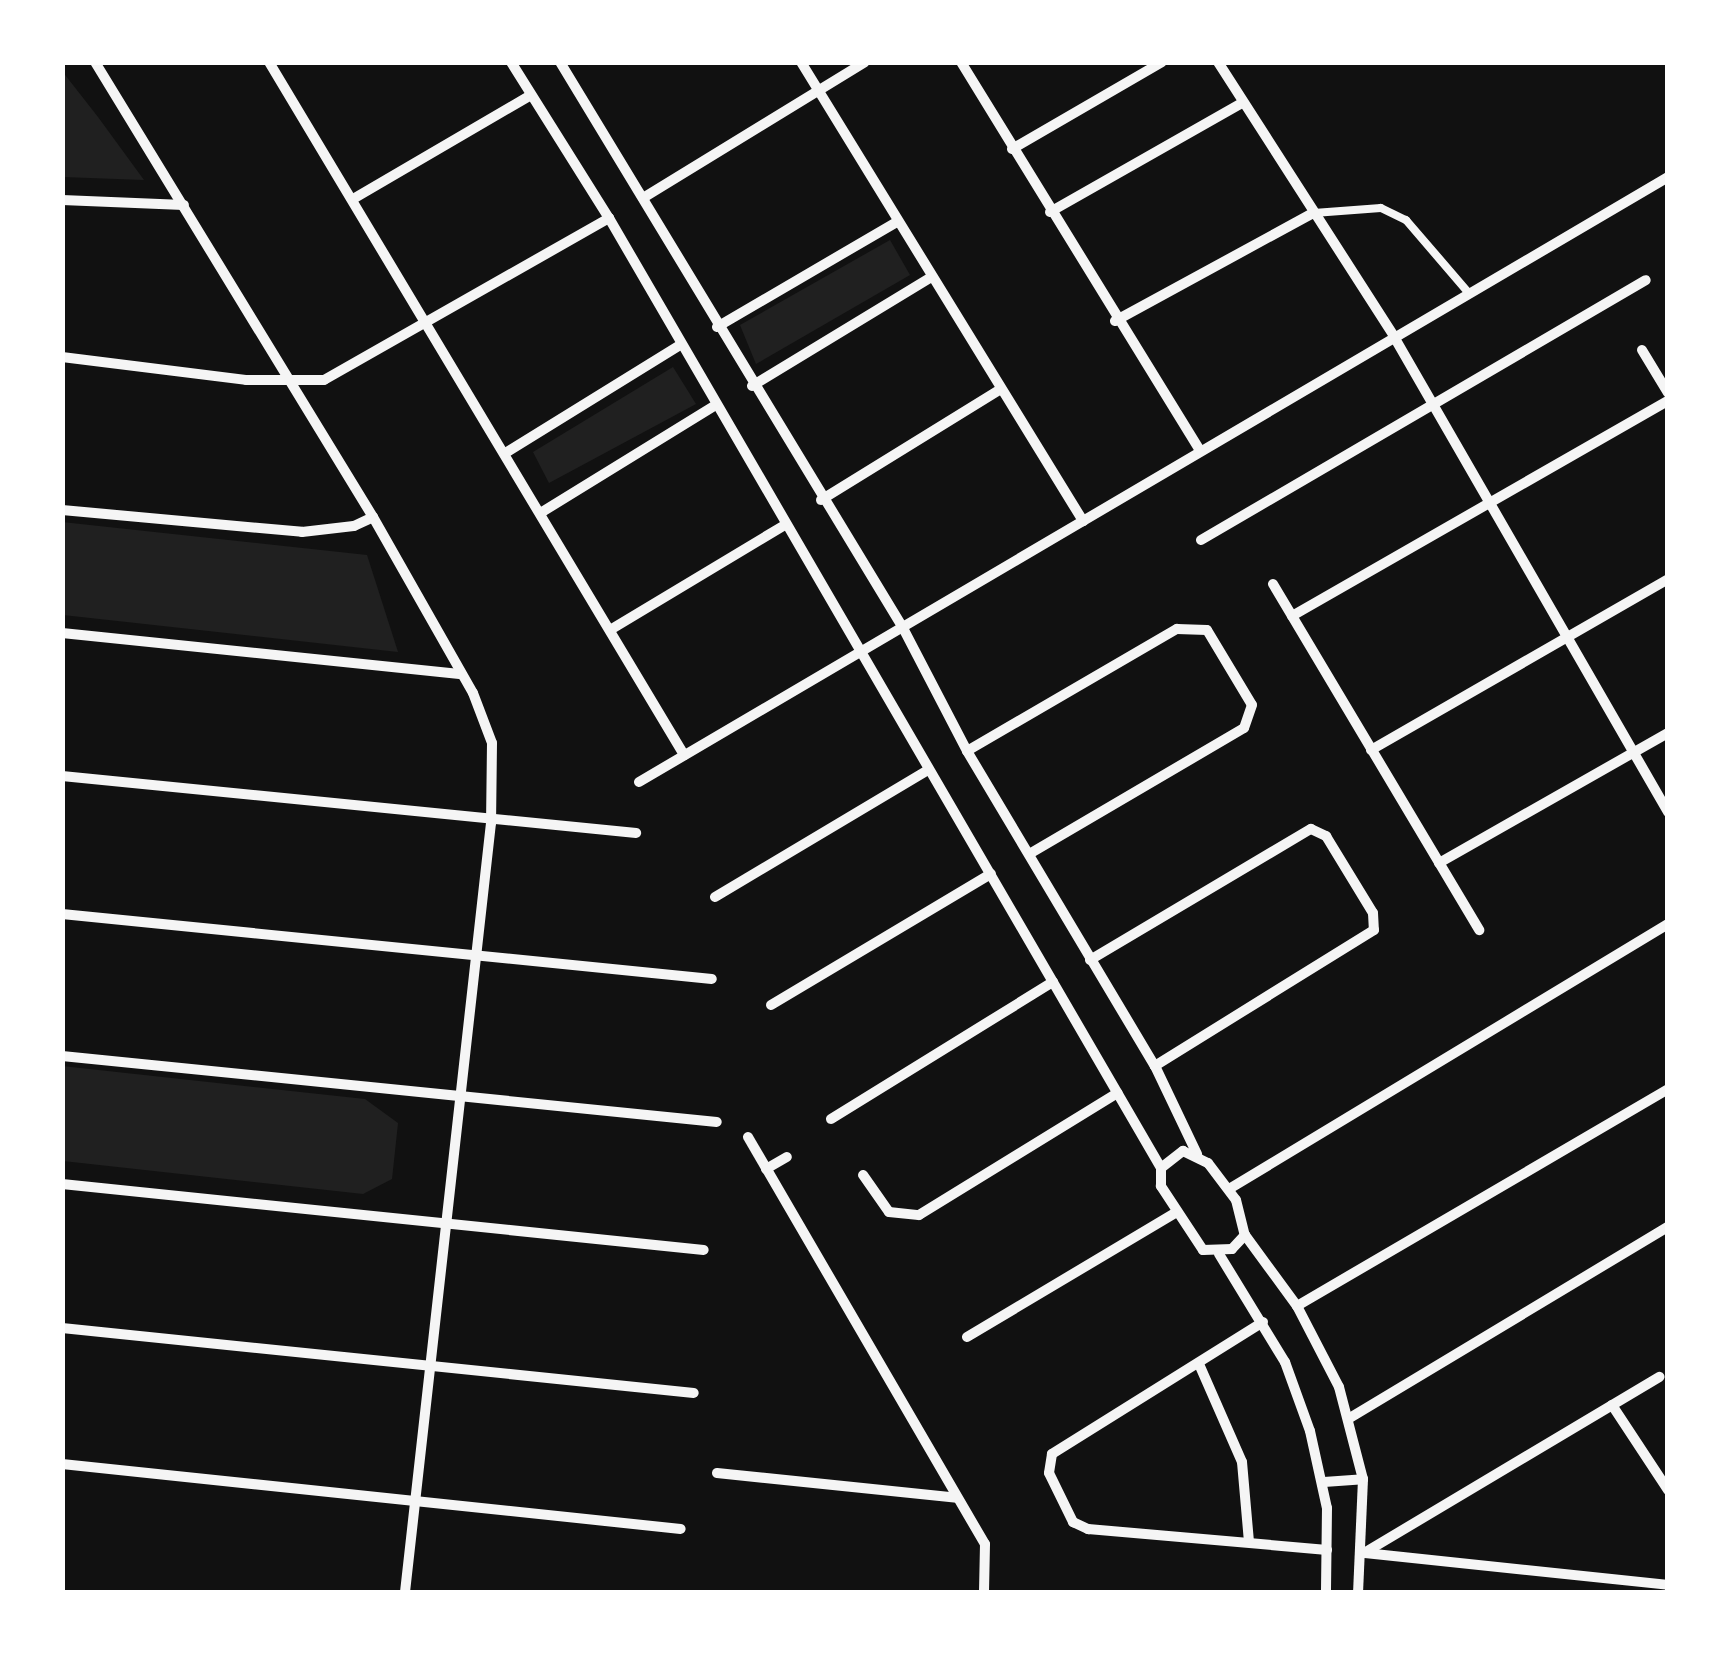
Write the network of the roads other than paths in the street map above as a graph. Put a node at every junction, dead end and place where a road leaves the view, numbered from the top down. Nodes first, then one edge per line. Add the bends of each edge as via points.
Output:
1 (95, 62) edge
2 (511, 62) edge
3 (801, 62) edge
4 (865, 62) edge
5 (960, 62) edge
6 (1162, 62) edge
7 (1218, 62) edge
8 (270, 63) edge
9 (565, 64) edge
10 (818, 90) junction
11 (530, 95) junction
12 (1242, 103) junction
13 (1012, 149) junction
14 (1668, 177) edge
15 (643, 198) junction
16 (354, 199) junction
17 (62, 200) edge
18 (184, 205) junction
19 (1050, 212) junction
20 (1311, 214) junction
21 (608, 218) junction
22 (898, 222) junction
23 (931, 277) junction
24 (1646, 280) dead end
25 (1468, 292) junction
26 (1115, 321) junction
27 (431, 324) junction
28 (717, 327) junction
29 (1394, 336) junction
30 (680, 345) junction
31 (1642, 350) dead end
32 (62, 357) edge
33 (290, 383) junction
34 (752, 386) junction
35 (999, 390) junction
36 (1668, 397) edge
37 (1428, 404) junction
38 (716, 405) junction
39 (1200, 450) junction
40 (507, 452) junction
41 (822, 500) junction
42 (1488, 506) junction
43 (62, 510) edge
44 (542, 512) junction
45 (373, 516) junction
46 (1084, 521) junction
47 (785, 525) junction
48 (1201, 540) dead end
49 (1668, 580) edge
50 (1273, 584) dead end
51 (1292, 616) junction
52 (903, 628) junction
53 (610, 630) junction
54 (62, 633) edge
55 (1566, 637) junction
56 (859, 657) junction
57 (462, 674) junction
58 (1668, 733) edge
59 (1371, 750) junction
60 (967, 751) junction
61 (1632, 753) junction
62 (684, 755) junction
63 (928, 770) junction
64 (62, 776) edge
65 (640, 782) dead end
66 (1668, 812) edge
67 (490, 822) junction
68 (636, 833) dead end
69 (1028, 854) junction
70 (1439, 863) junction
71 (991, 874) junction
72 (715, 897) dead end
73 (62, 914) edge
74 (1668, 924) edge
75 (1479, 930) dead end
76 (474, 956) junction
77 (1090, 960) junction
78 (712, 978) dead end
79 (1053, 982) junction
80 (771, 1005) dead end
81 (62, 1056) edge
82 (1155, 1066) junction
83 (1668, 1089) edge
84 (1118, 1093) junction
85 (460, 1100) junction
86 (831, 1119) dead end
87 (717, 1122) dead end
88 (748, 1137) dead end
89 (1196, 1154) junction
90 (786, 1157) dead end
91 (1161, 1168) junction
92 (766, 1170) junction
93 (863, 1176) dead end
94 (62, 1184) edge
95 (1229, 1188) junction
96 (1175, 1213) junction
97 (446, 1222) junction
98 (1668, 1226) edge
99 (1245, 1235) junction
100 (704, 1250) dead end
101 (1219, 1254) junction
102 (1296, 1306) junction
103 (1264, 1322) junction
104 (62, 1328) edge
105 (967, 1338) dead end
106 (429, 1364) junction
107 (1199, 1364) junction
108 (1659, 1377) dead end
109 (694, 1393) dead end
110 (1612, 1405) junction
111 (1348, 1419) junction
112 (62, 1464) edge
113 (716, 1473) dead end
114 (1363, 1479) junction
115 (1324, 1482) junction
116 (1668, 1490) edge
117 (957, 1498) junction
118 (416, 1501) junction
119 (681, 1529) dead end
120 (1250, 1542) junction
121 (1327, 1550) junction
122 (1364, 1552) junction
123 (1668, 1585) edge
124 (405, 1592) edge
125 (984, 1592) edge
126 (1326, 1592) edge
127 (1358, 1592) edge

1 - 18 street
2 - 11 street
3 - 10 street
4 - 10 street
5 - 13 street
6 - 13 street
7 - 12 street
8 - 16 street
9 - 15 street
10 - 15 street
10 - 22 street
11 - 16 street
11 - 21 street
12 - 19 street
12 - 20 street
13 - 19 street
14 - 25 street
15 - 28 street
16 - 27 street
17 - 18 street
18 - 33 street
19 - 26 street
20 - 25 lane via 1381,208 1406,220
20 - 26 street
20 - 29 street
21 - 27 street
21 - 30 street
22 - 23 street
22 - 28 street
23 - 34 street
23 - 35 street
24 - 37 street
25 - 29 street
26 - 39 street
27 - 33 street via 324,380
27 - 40 street
28 - 34 street
29 - 37 street
29 - 39 street
30 - 38 street
30 - 40 street
31 - 36 street
32 - 33 street
33 - 45 street
34 - 41 street
35 - 41 street
35 - 46 street
36 - 42 street
37 - 42 street
37 - 48 street
38 - 44 street
38 - 47 street
39 - 46 street
40 - 44 street
41 - 52 street
42 - 51 street
42 - 55 street
43 - 45 street via 302,532 354,526
44 - 53 street
45 - 57 street
46 - 52 street
47 - 53 street
47 - 56 street
49 - 55 street
50 - 51 street
51 - 59 street
52 - 56 street
52 - 60 street
53 - 62 street
54 - 57 street
55 - 59 street
55 - 61 street
56 - 62 street
56 - 63 street
57 - 67 street via 492,743
58 - 61 street
59 - 70 street
60 - 69 street
60 - 69 street via 1177,628 1207,630 1252,705 1244,728
61 - 66 street
61 - 70 street
62 - 65 street
63 - 71 street
63 - 72 street
64 - 67 street
67 - 68 street
67 - 76 street
69 - 77 street
70 - 75 street
71 - 79 street
71 - 80 street
73 - 76 street
74 - 95 street
76 - 78 street
76 - 85 street
77 - 82 street
77 - 82 street via 1312,830 1326,836 1336,852 1373,913 1374,930
79 - 84 street
79 - 86 street
81 - 85 street
82 - 89 street
83 - 102 street
84 - 91 street
84 - 93 street via 918,1214 889,1212
85 - 87 street
85 - 97 street
88 - 92 street
89 - 91 street via 1183,1151
89 - 95 street
90 - 92 street
91 - 96 street via 1161,1186
92 - 117 street
94 - 97 street
95 - 99 street
96 - 101 street via 1202,1250
96 - 105 street
97 - 100 street
97 - 106 street
98 - 111 street
99 - 101 street
99 - 102 street
101 - 103 street
102 - 111 street
103 - 107 street
103 - 115 street via 1299,1396
104 - 106 street
106 - 109 street
106 - 118 street
107 - 120 street via 1242,1462
107 - 120 street via 1052,1454 1049,1473 1073,1522 1088,1528
108 - 110 street
110 - 116 street
110 - 122 street
111 - 114 street
112 - 118 street
113 - 117 street
114 - 115 street
114 - 122 street
115 - 121 street
117 - 125 street via 989,1558
118 - 119 street
118 - 124 street
120 - 121 street
121 - 126 street
122 - 123 street
122 - 127 street

